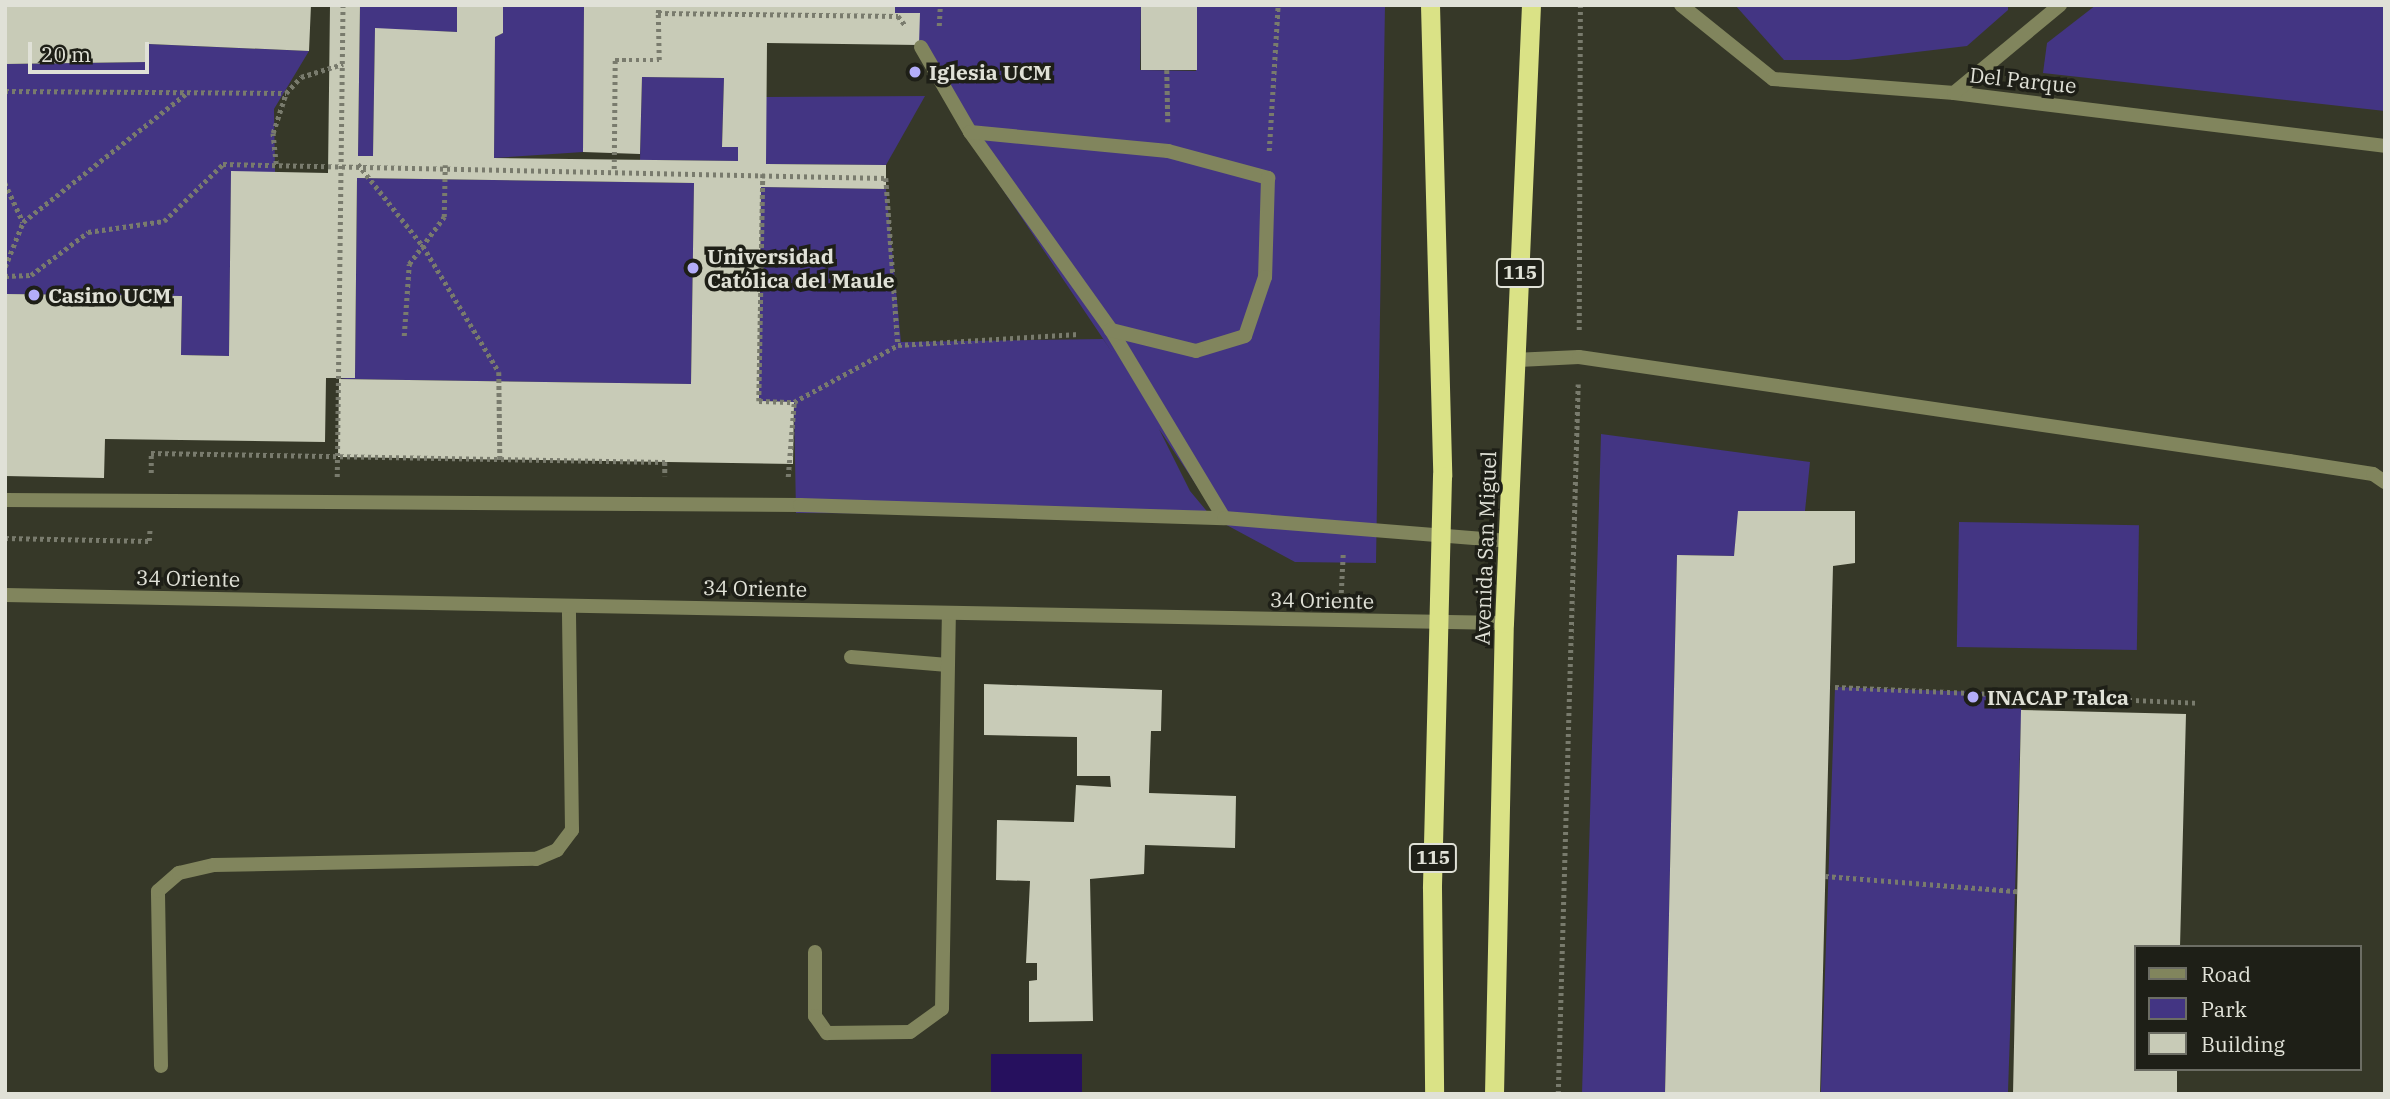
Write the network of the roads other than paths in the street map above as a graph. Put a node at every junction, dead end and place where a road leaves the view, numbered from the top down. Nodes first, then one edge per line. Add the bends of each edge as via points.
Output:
1 (1430, 5) edge
2 (1531, 5) edge
3 (1681, 5) edge
4 (2060, 5) edge
5 (921, 47) dead end
6 (1954, 93) junction
7 (970, 132) junction
8 (2385, 146) edge
9 (1111, 330) junction
10 (1516, 360) junction
11 (2385, 482) edge
12 (5, 500) edge
13 (1224, 518) junction
14 (1440, 535) junction
15 (1507, 541) junction
16 (5, 595) edge
17 (569, 606) junction
18 (948, 614) junction
19 (1438, 622) junction
20 (1504, 623) junction
21 (850, 657) dead end
22 (948, 665) junction
23 (815, 952) dead end
24 (161, 1066) dead end
25 (1434, 1094) edge
26 (1494, 1094) edge

1 - 14 highway, Avenida San Miguel / 115
2 - 10 highway, Avenida San Miguel / 115
3 - 6 street, Del Parque via 1773,79
4 - 6 street
5 - 7 street
6 - 8 street, Del Parque
7 - 9 street
7 - 9 street via 1168,151 1268,178 1265,277 1245,337 1196,351
9 - 13 street
10 - 11 street via 1579,357 2373,474
10 - 15 highway, Avenida San Miguel / 115
12 - 13 street via 800,505
13 - 14 street
14 - 15 street
14 - 19 highway, Avenida San Miguel / 115
15 - 20 highway, Avenida San Miguel / 115
16 - 17 street, 34 Oriente
17 - 18 street, 34 Oriente
17 - 24 street via 572,830 557,850 536,859 214,865 179,873 158,891
18 - 19 street, 34 Oriente
18 - 22 street
19 - 20 street, 34 Oriente
19 - 25 highway, Avenida San Miguel / 115
20 - 26 highway, Avenida San Miguel / 115
21 - 22 street
22 - 23 street via 942,1009 910,1032 827,1033 815,1016

